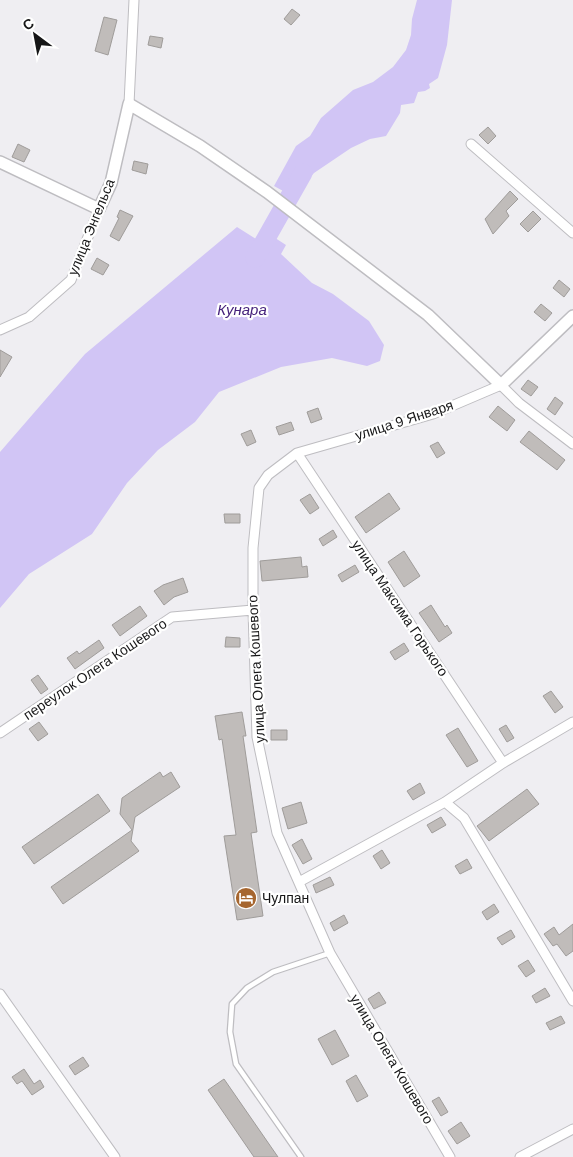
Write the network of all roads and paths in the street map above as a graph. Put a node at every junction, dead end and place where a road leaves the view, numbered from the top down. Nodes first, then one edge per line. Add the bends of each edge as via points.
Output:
1 (134, 0) edge
2 (129, 104) junction
3 (471, 144) dead end
4 (0, 162) edge
5 (100, 209) junction
6 (573, 233) edge
7 (573, 316) edge
8 (0, 330) edge
9 (501, 385) junction
10 (573, 444) edge
11 (297, 453) junction
12 (252, 610) junction
13 (573, 722) edge
14 (0, 733) edge
15 (503, 763) junction
16 (445, 802) junction
17 (299, 882) junction
18 (330, 953) junction
19 (0, 994) edge
20 (573, 1001) edge
21 (573, 1129) edge
22 (115, 1157) edge
23 (301, 1157) edge
24 (450, 1157) edge
25 (520, 1157) edge

1 - 2 street, улица Энгельса
2 - 5 street, улица Энгельса via 111,183
2 - 9 street via 268,192 428,315
3 - 6 street
4 - 5 street
5 - 8 street, улица Энгельса via 71,280 28,316
7 - 9 street, улица 9 Января
9 - 10 street via 519,403
9 - 11 street, улица 9 Января via 433,414
11 - 12 street, улица Олега Кошевого via 268,475 259,488
11 - 15 street, улица Максима Горького
12 - 14 street, переулок Олега Кошевого via 172,617
12 - 17 street, улица Олега Кошевого via 257,737 277,833
13 - 15 street
15 - 16 street
16 - 17 street
16 - 20 street via 464,818
17 - 18 street, улица Олега Кошевого
18 - 23 lane via 274,972 247,988 232,1004 230,1032 236,1064
18 - 24 street, улица Олега Кошевого
19 - 22 street
21 - 25 street

